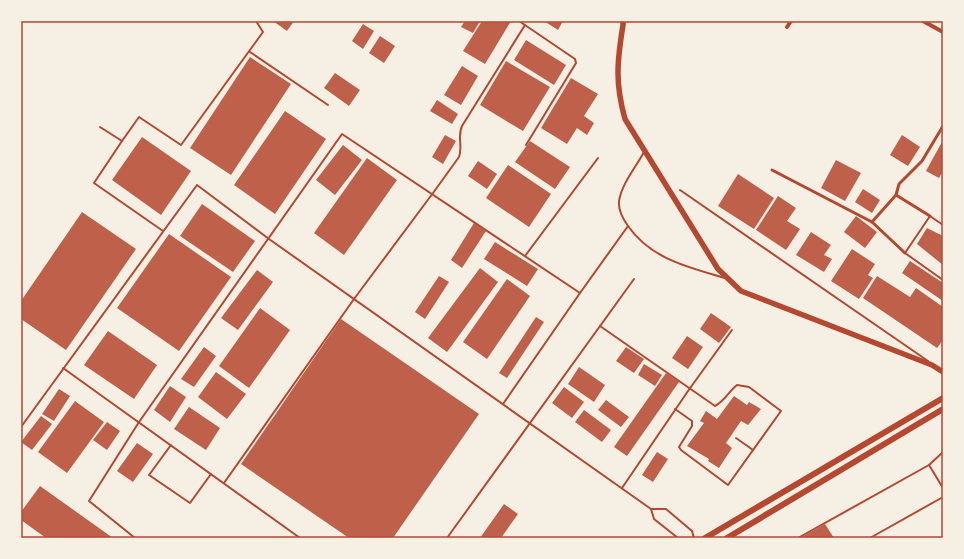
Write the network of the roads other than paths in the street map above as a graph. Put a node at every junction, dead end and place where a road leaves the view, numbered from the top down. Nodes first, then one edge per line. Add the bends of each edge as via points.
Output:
1 (256, 21) edge
2 (519, 21) edge
3 (622, 21) edge
4 (790, 21) edge
5 (923, 21) edge
6 (524, 25) junction
7 (787, 27) dead end
8 (943, 32) edge
9 (250, 52) junction
10 (328, 105) dead end
11 (943, 126) edge
12 (100, 127) dead end
13 (122, 141) junction
14 (526, 145) dead end
15 (645, 150) junction
16 (598, 158) dead end
17 (772, 170) dead end
18 (680, 190) dead end
19 (434, 194) junction
20 (896, 194) junction
21 (930, 216) junction
22 (872, 222) junction
23 (943, 225) edge
24 (628, 226) junction
25 (163, 231) junction
26 (269, 239) junction
27 (905, 253) junction
28 (526, 256) junction
29 (634, 279) dead end
30 (728, 279) junction
31 (943, 280) edge
32 (580, 293) junction
33 (354, 298) junction
34 (600, 326) junction
35 (732, 330) dead end
36 (932, 365) junction
37 (63, 368) junction
38 (943, 372) edge
39 (689, 389) junction
40 (943, 398) edge
41 (503, 404) junction
42 (675, 409) junction
43 (943, 409) edge
44 (139, 422) junction
45 (530, 423) junction
46 (21, 427) edge
47 (736, 438) dead end
48 (171, 445) junction
49 (753, 450) junction
50 (943, 452) edge
51 (930, 465) junction
52 (211, 474) junction
53 (224, 483) junction
54 (622, 488) junction
55 (943, 488) edge
56 (943, 496) edge
57 (651, 509) junction
58 (136, 538) edge
59 (300, 538) edge
60 (447, 538) edge
61 (678, 538) edge
62 (694, 538) edge
63 (705, 538) edge
64 (727, 538) edge
65 (798, 538) edge
66 (870, 538) edge

1 - 9 lane via 263,32
2 - 6 lane
3 - 15 main road via 618,96 625,119
4 - 7 street
5 - 8 street
6 - 14 lane via 575,59 576,63
6 - 19 lane via 462,126 459,133 459,156
9 - 10 lane
9 - 13 lane via 181,145 139,116
11 - 20 street via 922,161 899,184
12 - 13 lane
13 - 25 lane via 94,183
15 - 24 lane via 623,187 619,201 620,210
15 - 30 main road via 718,269
16 - 28 lane
17 - 22 street
18 - 36 lane
19 - 26 lane via 342,134
19 - 28 lane
19 - 33 lane
20 - 21 street
20 - 22 street
21 - 23 lane
21 - 27 lane
22 - 27 street
24 - 30 lane via 634,235 659,256
24 - 32 lane
25 - 26 lane via 196,185
25 - 37 lane
26 - 33 lane
26 - 44 lane
27 - 31 lane
28 - 32 lane
29 - 34 lane
30 - 36 main road via 741,291
32 - 41 lane
33 - 41 lane
33 - 53 lane
34 - 39 lane
34 - 45 lane
35 - 39 lane
36 - 38 main road
37 - 44 lane
37 - 46 lane
39 - 42 lane
39 - 49 lane via 715,406 737,385 749,387 781,411
40 - 63 main road
41 - 45 lane
42 - 49 lane via 692,421 692,426 679,446 680,450 728,485
42 - 54 lane
43 - 64 main road
44 - 48 lane
44 - 58 lane via 89,501
45 - 54 lane
45 - 60 lane
47 - 49 lane
48 - 52 lane
48 - 52 lane via 149,475 190,503
50 - 51 lane
51 - 55 lane
51 - 65 lane
52 - 53 lane
53 - 59 lane
54 - 57 lane
56 - 66 lane
57 - 61 lane via 654,519
57 - 62 lane via 666,509 692,531

